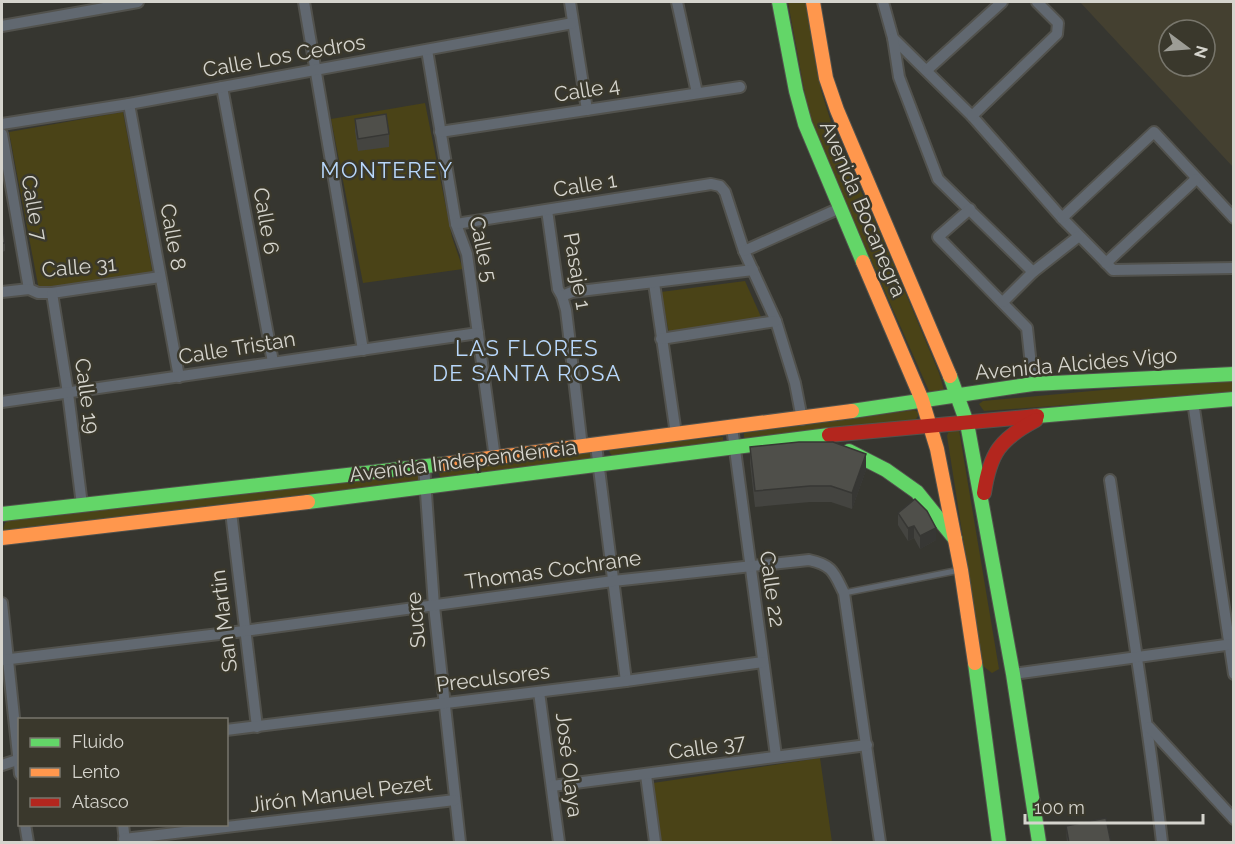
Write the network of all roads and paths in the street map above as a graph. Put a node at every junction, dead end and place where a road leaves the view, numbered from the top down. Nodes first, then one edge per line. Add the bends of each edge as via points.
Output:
1 (138, 2) edge
2 (303, 2) edge
3 (570, 2) edge
4 (677, 2) edge
5 (779, 2) edge
6 (813, 2) edge
7 (884, 2) edge
8 (1002, 2) edge
9 (1038, 2) edge
10 (573, 23) junction
11 (2, 26) edge
12 (893, 38) junction
13 (427, 50) junction
14 (927, 70) junction
15 (315, 71) junction
16 (222, 87) junction
17 (740, 87) dead end
18 (697, 93) junction
19 (129, 104) junction
20 (587, 110) junction
21 (972, 117) junction
22 (2, 124) edge
23 (440, 132) junction
24 (2, 134) edge
25 (1196, 179) junction
26 (840, 208) junction
27 (547, 210) junction
28 (970, 210) junction
29 (1062, 218) junction
30 (1233, 218) edge
31 (456, 224) junction
32 (1079, 236) junction
33 (744, 251) junction
34 (1106, 263) junction
35 (1233, 268) edge
36 (753, 270) junction
37 (1033, 272) junction
38 (160, 277) junction
39 (654, 283) junction
40 (29, 289) junction
41 (2, 292) edge
42 (52, 293) junction
43 (562, 296) junction
44 (1003, 302) junction
45 (776, 321) junction
46 (478, 333) junction
47 (661, 339) junction
48 (363, 350) junction
49 (273, 362) junction
50 (1232, 372) edge
51 (179, 377) junction
52 (1033, 384) junction
53 (68, 393) junction
54 (957, 395) junction
55 (1233, 399) edge
56 (922, 400) junction
57 (2, 402) edge
58 (1193, 402) junction
59 (1044, 416) junction
60 (802, 419) junction
61 (967, 423) junction
62 (929, 426) junction
63 (732, 427) junction
64 (676, 434) junction
65 (809, 438) junction
66 (596, 445) junction
67 (582, 447) junction
68 (735, 447) junction
69 (495, 458) junction
70 (424, 465) junction
71 (598, 465) junction
72 (1110, 480) dead end
73 (427, 486) junction
74 (82, 505) junction
75 (983, 508) junction
76 (231, 512) junction
77 (2, 514) edge
78 (2, 538) edge
79 (955, 539) junction
80 (749, 565) junction
81 (961, 570) junction
82 (613, 581) junction
83 (844, 593) junction
84 (2, 603) edge
85 (434, 606) junction
86 (244, 631) junction
87 (1231, 644) edge
88 (1136, 657) junction
89 (4, 660) edge
90 (763, 662) junction
91 (1013, 674) junction
92 (1233, 674) edge
93 (626, 681) junction
94 (540, 692) junction
95 (444, 703) junction
96 (1148, 726) junction
97 (257, 727) junction
98 (228, 730) edge
99 (867, 745) junction
100 (18, 752) edge
101 (776, 756) junction
102 (18, 759) edge
103 (2, 765) edge
104 (646, 775) junction
105 (552, 786) junction
106 (455, 800) junction
107 (1233, 819) edge
108 (25, 826) edge
109 (123, 826) edge
110 (125, 841) edge
111 (27, 843) edge
112 (460, 843) edge
113 (559, 843) edge
114 (655, 843) edge
115 (880, 843) edge
116 (999, 843) edge
117 (1039, 843) edge
118 (1162, 843) edge

1 - 11 street
2 - 15 street
3 - 10 street
4 - 18 street
5 - 26 street, Avenida Bocanegra via 805,124
6 - 54 street, Avenida Bocanegra via 826,78 837,110
7 - 12 street
8 - 14 street
9 - 21 street via 1058,23 1057,34
10 - 13 street, Calle Los Cedros
10 - 20 street
12 - 14 street
12 - 28 street via 899,77 938,179
13 - 15 street, Calle Los Cedros
13 - 23 street, Calle 5
14 - 21 street
15 - 16 street, Calle Los Cedros
15 - 48 street
16 - 19 street, Calle Los Cedros
16 - 49 street, Calle 6
17 - 18 street, Calle 4
18 - 20 street, Calle 4
19 - 22 street, Calle Los Cedros
19 - 38 street, Calle 8
20 - 23 street, Calle 4
21 - 29 street
23 - 31 street, Calle 5
24 - 40 street, Calle 7
25 - 29 street via 1154,132
25 - 30 street
25 - 34 street
26 - 33 street
26 - 56 street, Avenida Bocanegra
27 - 31 street, Calle 1
27 - 33 street, Calle 1 via 711,184 725,192
27 - 43 street, Pasaje 1
28 - 37 street
28 - 44 street via 938,237
29 - 32 street
31 - 46 street, Calle 5 via 467,254
32 - 34 street
32 - 37 street
33 - 36 street
34 - 35 street via 1113,270
36 - 39 street
36 - 45 street
37 - 44 street
38 - 42 street, Calle 31
38 - 51 street, Calle 8
39 - 43 street
39 - 47 street
40 - 41 street, Calle 31
40 - 42 street, Calle 31
42 - 53 street, Calle 19
43 - 67 street, Pasaje 1
44 - 52 street via 1027,328
45 - 47 street
45 - 60 street
46 - 48 street, Calle Tristan
46 - 69 street, Calle 5
47 - 64 street
48 - 49 street, Calle Tristan
49 - 51 street, Calle Tristan
50 - 52 street, Avenida Alcides Vigo
51 - 53 street, Calle Tristan
52 - 54 street, Avenida Alcides Vigo
53 - 57 street, Calle Tristan
53 - 74 street, Calle 19
54 - 56 street, Avenida Alcides Vigo
54 - 61 street, Avenida Bocanegra
55 - 58 street
56 - 60 street, Avenida Independencia
56 - 62 street, Avenida Bocanegra
58 - 59 street
58 - 87 street
59 - 61 street
59 - 75 street via 1003,439 987,475
60 - 63 street, Avenida Independencia
61 - 62 street
61 - 75 street, Avenida Bocanegra
62 - 65 street, Avenida Independencia
62 - 79 street, Avenida Bocanegra
63 - 64 street, Avenida Independencia
63 - 68 street, Calle 22
64 - 66 street, Avenida Independencia
65 - 68 street, Avenida Independencia
65 - 79 street via 846,450 886,470 917,492
66 - 67 street, Avenida Independencia
66 - 71 street
67 - 69 street, Avenida Independencia
68 - 71 street, Avenida Independencia
68 - 80 street, Calle 22
69 - 70 street, Avenida Independencia
70 - 73 street, Sucre
70 - 74 street, Avenida Independencia
71 - 73 street, Avenida Independencia
71 - 82 street
72 - 88 street
73 - 76 street, Avenida Independencia
73 - 85 street, Sucre
74 - 77 street, Avenida Independencia
75 - 91 street, Avenida Bocanegra
76 - 78 street, Avenida Independencia
76 - 86 street, San Martin
79 - 81 street, Avenida Bocanegra
80 - 82 street, Thomas Cochrane
80 - 83 street, Thomas Cochrane via 809,560 824,563
80 - 90 street, Calle 22
81 - 83 lane
81 - 116 street, Avenida Bocanegra
82 - 85 street, Thomas Cochrane
82 - 93 street
83 - 99 street, Thomas Cochrane
84 - 89 street
85 - 86 street, Thomas Cochrane
85 - 95 street, Sucre
86 - 89 street, Thomas Cochrane
86 - 97 street, San Martin
87 - 88 street
87 - 92 street
88 - 91 street
88 - 96 street
89 - 100 street
90 - 93 street, Preculsores
90 - 101 street, Calle 22
91 - 117 street, Avenida Bocanegra
93 - 94 street, Preculsores
94 - 95 street, Preculsores
94 - 105 street, José Olaya
95 - 97 street, Preculsores
95 - 106 street, Sucre
96 - 107 street
96 - 118 street
97 - 98 street, Preculsores
99 - 101 street, Calle 37
99 - 115 street, Thomas Cochrane
101 - 104 street, Calle 37
102 - 103 street
104 - 105 street, Calle 37
104 - 114 street
105 - 113 street, José Olaya
106 - 110 street, Jirón Manuel Pezet
106 - 112 street, Sucre
108 - 111 street
109 - 110 street

